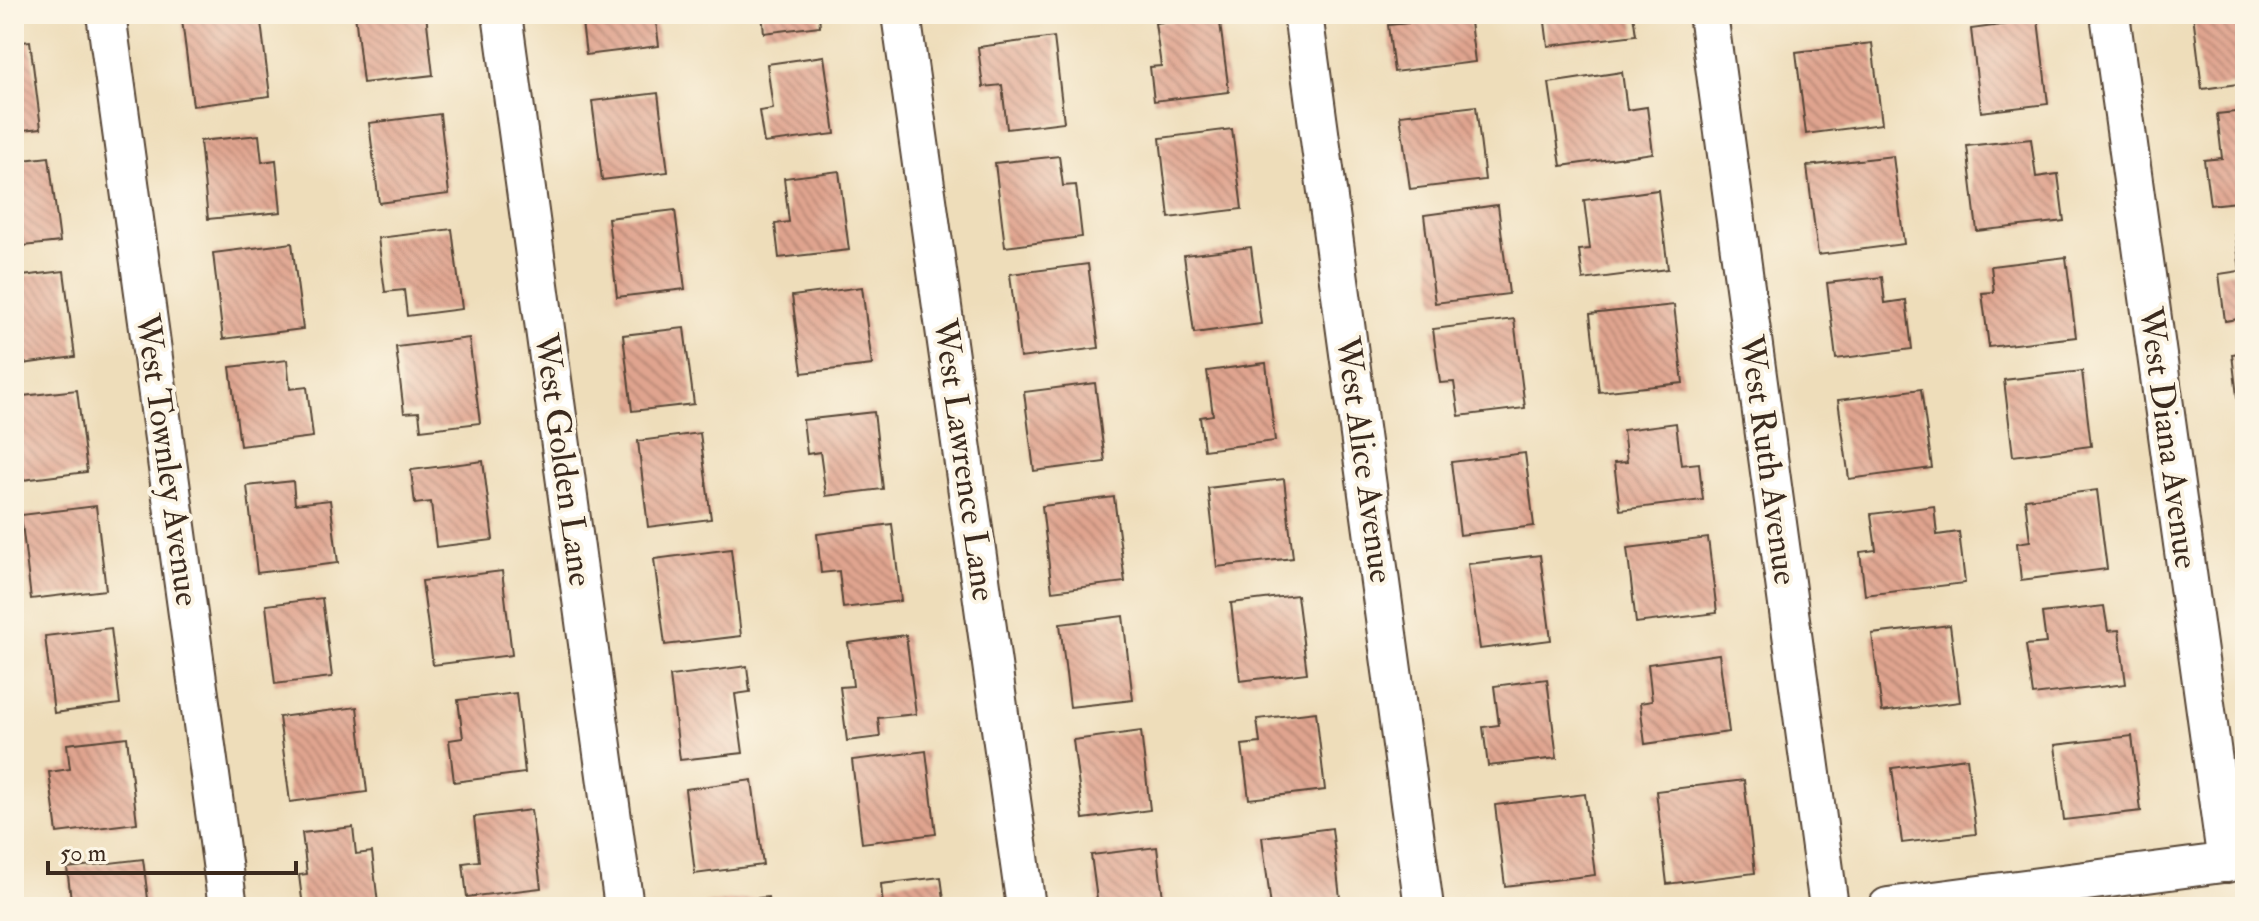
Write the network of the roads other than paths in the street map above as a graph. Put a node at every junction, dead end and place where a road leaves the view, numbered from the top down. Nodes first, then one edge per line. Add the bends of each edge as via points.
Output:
1 (106, 14) edge
2 (502, 14) edge
3 (901, 14) edge
4 (1303, 14) edge
5 (1708, 14) edge
6 (2110, 14) edge
7 (2236, 862) edge
8 (228, 907) edge
9 (624, 907) edge
10 (1026, 907) edge
11 (1424, 907) edge
12 (1829, 907) edge
13 (1888, 907) edge

1 - 8 street, West Townley Avenue
2 - 9 street, West Golden Lane
3 - 10 street, West Lawrence Lane
4 - 11 street, West Alice Avenue
5 - 12 street, West Ruth Avenue
6 - 7 street, West Diana Avenue
7 - 13 street

